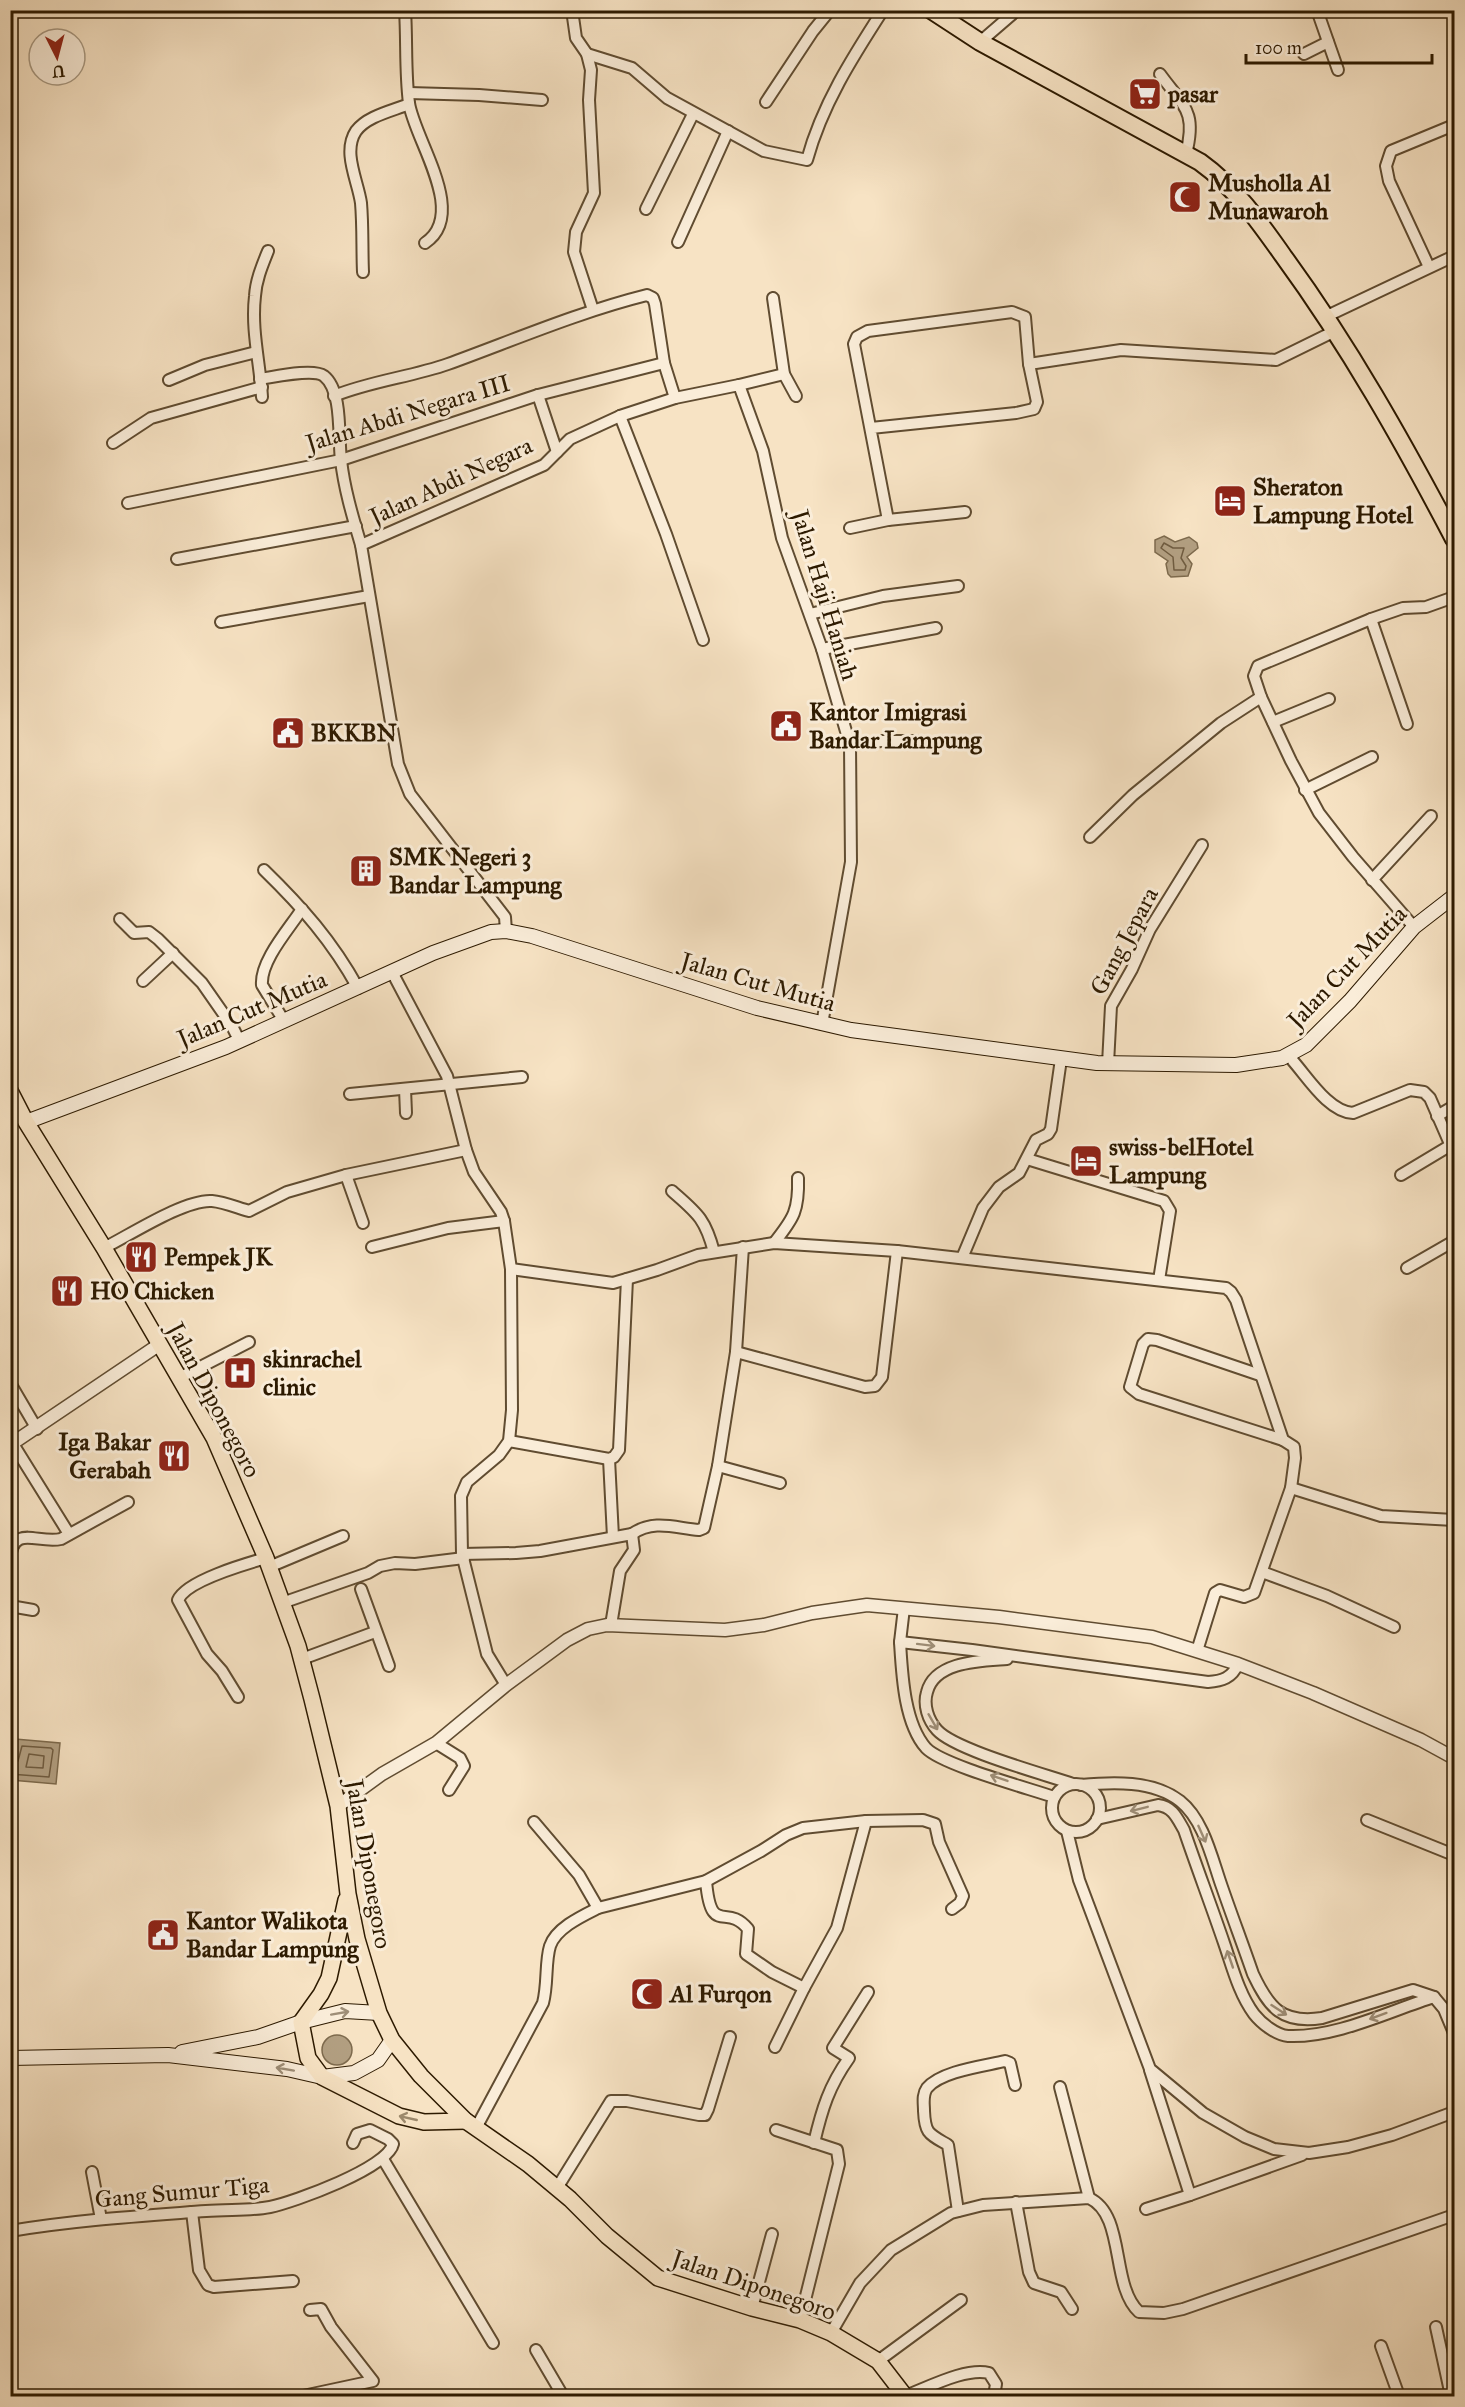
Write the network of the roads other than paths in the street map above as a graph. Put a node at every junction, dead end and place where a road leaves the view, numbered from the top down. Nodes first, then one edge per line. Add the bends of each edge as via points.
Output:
1 (405, 10) edge
2 (572, 10) edge
3 (830, 10) edge
4 (883, 10) edge
5 (931, 10) edge
6 (1017, 10) edge
7 (1317, 10) edge
8 (980, 42) junction
9 (1328, 42) junction
10 (587, 54) junction
11 (1304, 54) dead end
12 (1338, 70) dead end
13 (1160, 74) dead end
14 (409, 99) junction
15 (542, 99) dead end
16 (766, 102) dead end
17 (693, 114) junction
18 (1455, 125) edge
19 (728, 131) junction
20 (1186, 154) junction
21 (646, 209) dead end
22 (678, 242) dead end
23 (425, 243) dead end
24 (268, 251) dead end
25 (1455, 256) edge
26 (1429, 267) junction
27 (363, 272) dead end
28 (773, 298) dead end
29 (593, 310) junction
30 (1331, 323) junction
31 (255, 352) junction
32 (664, 363) junction
33 (1029, 364) junction
34 (784, 374) junction
35 (169, 380) dead end
36 (261, 388) junction
37 (741, 390) junction
38 (537, 395) junction
39 (334, 396) junction
40 (796, 396) dead end
41 (675, 398) junction
42 (620, 416) junction
43 (871, 428) junction
44 (113, 443) dead end
45 (557, 452) junction
46 (341, 460) junction
47 (128, 503) dead end
48 (965, 512) dead end
49 (888, 520) junction
50 (356, 526) junction
51 (850, 528) dead end
52 (1455, 539) edge
53 (361, 545) junction
54 (177, 559) dead end
55 (958, 586) dead end
56 (369, 596) junction
57 (1455, 597) edge
58 (810, 614) junction
59 (1371, 619) junction
60 (221, 622) dead end
61 (936, 628) dead end
62 (703, 640) dead end
63 (822, 649) junction
64 (1261, 697) junction
65 (1329, 699) dead end
66 (1273, 722) junction
67 (1407, 724) dead end
68 (918, 741) dead end
69 (850, 745) junction
70 (1372, 757) dead end
71 (1305, 790) junction
72 (1431, 816) dead end
73 (1090, 837) dead end
74 (1202, 845) dead end
75 (264, 870) dead end
76 (1372, 880) junction
77 (1455, 896) edge
78 (302, 909) junction
79 (120, 919) dead end
80 (1414, 927) junction
81 (506, 931) junction
82 (173, 953) junction
83 (392, 972) junction
84 (143, 981) dead end
85 (358, 988) junction
86 (284, 1021) junction
87 (822, 1024) junction
88 (239, 1040) junction
89 (1291, 1054) junction
90 (1061, 1059) junction
91 (1108, 1064) junction
92 (522, 1077) dead end
93 (449, 1086) junction
94 (405, 1089) junction
95 (10, 1091) edge
96 (350, 1094) dead end
97 (1455, 1106) edge
98 (405, 1113) dead end
99 (1437, 1116) junction
100 (26, 1122) junction
101 (1453, 1149) edge
102 (466, 1150) junction
103 (1027, 1159) junction
104 (1401, 1174) dead end
105 (346, 1175) junction
106 (798, 1178) dead end
107 (672, 1191) dead end
108 (504, 1221) junction
109 (363, 1222) dead end
110 (1455, 1241) edge
111 (774, 1243) junction
112 (372, 1247) dead end
113 (742, 1247) junction
114 (104, 1248) junction
115 (897, 1251) junction
116 (714, 1252) junction
117 (962, 1258) junction
118 (1407, 1268) dead end
119 (511, 1269) junction
120 (627, 1279) junction
121 (1159, 1280) junction
122 (249, 1342) dead end
123 (160, 1344) junction
124 (736, 1352) junction
125 (1260, 1375) junction
126 (179, 1378) junction
127 (10, 1383) edge
128 (37, 1429) junction
129 (1283, 1440) junction
130 (509, 1441) junction
131 (12, 1445) edge
132 (609, 1459) junction
133 (718, 1466) junction
134 (780, 1483) dead end
135 (1291, 1488) junction
136 (128, 1502) dead end
137 (1455, 1520) edge
138 (69, 1534) junction
139 (632, 1534) junction
140 (343, 1536) dead end
141 (612, 1537) junction
142 (463, 1556) junction
143 (10, 1558) edge
144 (267, 1562) junction
145 (1262, 1572) junction
146 (361, 1589) dead end
147 (282, 1603) junction
148 (10, 1606) edge
149 (904, 1608) junction
150 (33, 1610) dead end
151 (611, 1625) junction
152 (1394, 1627) dead end
153 (375, 1632) junction
154 (900, 1642) junction
155 (1197, 1651) junction
156 (1025, 1657) junction
157 (302, 1659) junction
158 (1238, 1664) junction
159 (389, 1666) dead end
160 (506, 1685) junction
161 (238, 1698) dead end
162 (436, 1743) junction
163 (1455, 1758) edge
164 (1077, 1785) junction
165 (449, 1790) dead end
166 (1054, 1797) junction
167 (338, 1806) junction
168 (1097, 1819) junction
169 (1367, 1820) dead end
170 (866, 1821) junction
171 (534, 1822) dead end
172 (1067, 1831) junction
173 (1455, 1855) edge
174 (706, 1881) junction
175 (348, 1894) junction
176 (598, 1908) junction
177 (952, 1909) dead end
178 (1253, 1974) junction
179 (1237, 1980) junction
180 (804, 1988) junction
181 (868, 1992) dead end
182 (1434, 1997) junction
183 (379, 2013) junction
184 (1308, 2020) junction
185 (301, 2022) junction
186 (1455, 2032) edge
187 (1310, 2035) junction
188 (730, 2037) dead end
189 (393, 2040) junction
190 (775, 2047) dead end
191 (168, 2055) junction
192 (10, 2058) edge
193 (1150, 2070) junction
194 (322, 2077) junction
195 (1015, 2085) dead end
196 (1060, 2087) dead end
197 (1181, 2096) junction
198 (1160, 2105) junction
199 (1455, 2112) edge
200 (471, 2124) junction
201 (776, 2130) dead end
202 (353, 2143) dead end
203 (814, 2143) junction
204 (1309, 2153) junction
205 (383, 2159) junction
206 (92, 2172) dead end
207 (557, 2188) junction
208 (1190, 2195) junction
209 (1089, 2198) junction
210 (1016, 2202) junction
211 (1146, 2209) dead end
212 (958, 2211) junction
213 (192, 2212) junction
214 (1455, 2214) edge
215 (101, 2219) junction
216 (10, 2231) edge
217 (772, 2234) dead end
218 (293, 2281) dead end
219 (962, 2300) dead end
220 (752, 2308) junction
221 (1072, 2309) dead end
222 (310, 2310) dead end
223 (800, 2320) junction
224 (1436, 2327) dead end
225 (831, 2333) junction
226 (493, 2343) dead end
227 (1381, 2346) dead end
228 (536, 2350) dead end
229 (878, 2361) junction
230 (905, 2396) edge
231 (303, 2397) edge
232 (563, 2397) edge
233 (993, 2397) edge
234 (1398, 2397) edge
235 (1450, 2397) edge

1 - 14 street
2 - 10 street via 576,38
3 - 16 street
4 - 19 street via 836,86 815,130 807,160 764,151
5 - 8 highway
6 - 8 street
7 - 9 street
8 - 20 highway
9 - 11 street
9 - 12 street
10 - 17 street via 632,68
10 - 29 street via 591,70 594,193 576,232 574,252
13 - 20 street via 1191,121
14 - 15 street via 479,95
14 - 23 street via 442,212 440,227
14 - 27 street via 364,122 352,141 351,158 361,209
17 - 19 street
17 - 21 street
18 - 26 street via 1391,151 1387,160 1389,181
19 - 22 street
20 - 30 highway via 1214,172 1236,195
24 - 31 street via 254,296
25 - 26 street
26 - 30 street
28 - 34 street
29 - 32 street via 652,296
29 - 39 street via 439,367
30 - 33 street via 1276,360 1128,350
30 - 52 highway
31 - 35 street
31 - 36 street
32 - 38 street, Jalan Abdi Negara III
32 - 41 street
33 - 43 street via 1036,402 1030,411
33 - 43 street via 1024,317 1012,312 868,331 857,337 854,344
34 - 37 street, Jalan Abdi Negara
34 - 40 street
36 - 39 street via 319,374 325,377
36 - 44 street via 150,418
37 - 41 street, Jalan Abdi Negara
37 - 58 street, Jalan Haji Haniah via 763,451 782,538
38 - 45 street
38 - 46 street, Jalan Abdi Negara III
39 - 46 street via 339,413
41 - 42 street, Jalan Abdi Negara
42 - 45 street, Jalan Abdi Negara via 570,439
42 - 62 street
43 - 49 street
45 - 53 street, Jalan Abdi Negara via 544,465
46 - 47 street, Jalan Abdi Negara III
46 - 50 street
48 - 49 street
49 - 51 street
50 - 53 street
50 - 54 street
53 - 56 street, Jalan Abdi Negara
55 - 58 street via 884,596
56 - 60 street
56 - 81 street, Jalan Abdi Negara via 398,764 406,784 505,917
57 - 59 street via 1426,608 1403,608
58 - 63 street, Jalan Haji Haniah
59 - 64 street via 1258,666 1254,676
59 - 67 street
61 - 63 street
63 - 69 street, Jalan Haji Haniah
64 - 66 street
64 - 73 street via 1221,723 1133,795
65 - 66 street
66 - 71 street
68 - 69 street
69 - 87 street, Jalan Haji Haniah via 851,862
70 - 71 street
71 - 76 street
72 - 76 street
74 - 91 street, Gang Jepara via 1150,929 1111,1006
75 - 78 street
76 - 80 street
77 - 80 main road, Jalan Cut Mutia
78 - 85 street via 339,954
78 - 86 street via 265,966 262,978 262,985
79 - 82 street via 134,933 148,932
80 - 89 main road, Jalan Cut Mutia via 1318,1035
81 - 83 main road, Jalan Cut Mutia via 491,932
81 - 87 main road, Jalan Cut Mutia via 735,1002
82 - 84 street
82 - 88 street via 202,983
83 - 85 main road, Jalan Cut Mutia
83 - 93 street
85 - 86 main road, Jalan Cut Mutia
86 - 88 main road, Jalan Cut Mutia
87 - 90 main road, Jalan Cut Mutia
88 - 100 main road, Jalan Cut Mutia
89 - 91 main road, Jalan Cut Mutia via 1236,1065
89 - 99 street via 1327,1100 1346,1113 1416,1089 1428,1094
90 - 91 main road, Jalan Cut Mutia
90 - 103 street via 1051,1130 1036,1140
92 - 93 street
93 - 94 street
93 - 102 street
94 - 96 street
94 - 98 street
95 - 100 main road, Jalan Diponegoro
97 - 99 street
99 - 101 street
100 - 114 main road, Jalan Diponegoro
101 - 104 street
102 - 105 street
102 - 108 street via 474,1172
103 - 117 street via 1019,1173 999,1187 983,1208
103 - 121 street via 1164,1201 1170,1211
105 - 109 street
105 - 114 street via 287,1192 249,1211 213,1201 174,1211
106 - 111 street via 798,1204
107 - 116 street via 700,1215
108 - 112 street via 448,1228
108 - 119 street
110 - 118 street
111 - 113 street
111 - 115 street
113 - 116 street
113 - 124 street
114 - 123 main road, Jalan Diponegoro
115 - 117 street
115 - 124 street via 882,1377 875,1386 865,1387
116 - 120 street
117 - 121 street
119 - 120 street via 613,1283
119 - 130 street
120 - 132 street via 619,1450
121 - 125 street via 1226,1288 1231,1292
122 - 126 street
123 - 126 main road, Jalan Diponegoro
123 - 128 street
124 - 133 street
125 - 129 street
125 - 129 street via 1148,1339 1130,1387 1139,1394
126 - 144 main road, Jalan Diponegoro via 213,1438
127 - 128 street
128 - 131 street
129 - 135 street via 1295,1452
130 - 132 street
130 - 142 street via 499,1455 467,1482 461,1496
131 - 138 street
132 - 141 street
133 - 134 street
133 - 139 street via 703,1529 656,1524
135 - 137 street via 1381,1516
135 - 145 street
136 - 138 street
138 - 143 street via 52,1541 16,1539
139 - 141 street
139 - 151 street via 634,1550 620,1571
140 - 144 street
141 - 142 street via 540,1551
142 - 147 street via 380,1566
142 - 160 street via 487,1654
144 - 147 main road, Jalan Diponegoro
144 - 161 street via 229,1568 183,1592 178,1600 207,1654
145 - 152 street
145 - 155 street via 1250,1595 1220,1590 1215,1593
146 - 153 street
147 - 157 main road, Jalan Diponegoro
148 - 150 street
149 - 151 street via 867,1605 724,1630
149 - 154 street
149 - 155 street via 1152,1636
151 - 160 street via 588,1629 567,1640
153 - 157 street
153 - 159 street
154 -> 156 street
166 -> 154 street via 944,1760 927,1748 916,1731 903,1689
155 - 158 street
156 - 158 street via 1208,1682 1222,1681 1234,1673
156 -> 164 street via 966,1663 947,1670 928,1687 925,1705 938,1730 948,1738
157 - 167 main road, Jalan Diponegoro
158 - 163 street via 1370,1717
160 - 162 street
162 - 165 street via 459,1758 464,1766
162 - 167 street via 382,1774
164 - 166 street via 1063,1788
164 - 168 street via 1091,1790 1098,1800
164 -> 178 street via 1140,1785 1165,1792 1186,1806 1204,1838
166 - 172 street via 1053,1816
167 - 175 main road, Jalan Diponegoro
168 - 172 street via 1085,1830
179 -> 168 street via 1175,1814 1168,1806 1158,1804
169 - 173 street
170 - 174 street via 803,1828
170 - 177 street via 923,1820 935,1824 963,1896
170 - 180 street via 840,1918
171 - 176 street via 579,1875
172 - 193 street via 1079,1881
174 - 176 street
174 - 180 street via 711,1910 718,1917 742,1922 748,1929 746,1954
175 - 183 main road, Jalan Diponegoro
175 - 185 main road via 329,1978
176 - 200 street via 554,1938 549,1947 548,1986 543,2003
178 - 179 street
178 -> 184 street via 1269,2004 1288,2016
179 - 187 street via 1254,2014 1266,2026 1286,2036
180 - 190 street
181 - 203 street via 833,2048 849,2058 822,2106
182 - 184 street via 1413,1990
182 - 186 street
182 -> 187 street via 1350,2026
185 -> 183 main road via 345,2011
183 - 189 main road, Jalan Diponegoro
184 - 187 street
185 - 191 main road via 258,2037
185 - 194 main road via 308,2058
188 - 207 street via 705,2115 611,2101
189 - 194 main road via 378,2060 354,2073
189 - 200 main road, Jalan Diponegoro via 421,2076
191 - 192 main road
194 -> 191 main road
193 - 197 street
193 - 198 street
200 -> 194 main road via 424,2122 399,2116
195 - 212 street via 1010,2063 1005,2061 944,2076 927,2088 923,2097 925,2126 928,2133 948,2145
196 - 209 street
197 - 198 street
197 - 204 street via 1245,2137 1274,2149
198 - 208 street
199 - 204 street via 1370,2141
200 - 207 main road, Jalan Diponegoro
201 - 203 street
202 - 205 street via 357,2134 370,2130 388,2139 393,2144 392,2151
203 - 223 street via 837,2150 839,2164
204 - 208 street
205 - 213 street, Gang Sumur Tiga via 322,2191 287,2203
205 - 226 street
206 - 215 street
207 - 220 main road, Jalan Diponegoro via 658,2278
208 - 211 street
209 - 210 street
209 - 214 street via 1097,2202 1111,2226 1127,2297 1139,2312 1149,2313 1183,2309
210 - 212 street
210 - 221 street via 1034,2283 1061,2292
212 - 225 street via 891,2250 860,2283
213 - 215 street, Gang Sumur Tiga
213 - 218 street via 200,2270 208,2285
215 - 216 street, Gang Sumur Tiga
217 - 220 street
219 - 229 street
220 - 223 main road, Jalan Diponegoro
222 - 231 street via 321,2309 373,2381
223 - 225 main road, Jalan Diponegoro
224 - 235 street
225 - 229 main road, Jalan Diponegoro
227 - 234 street
228 - 232 street
229 - 230 main road, Jalan Diponegoro
230 - 233 street via 964,2373 981,2371 989,2373 996,2384

